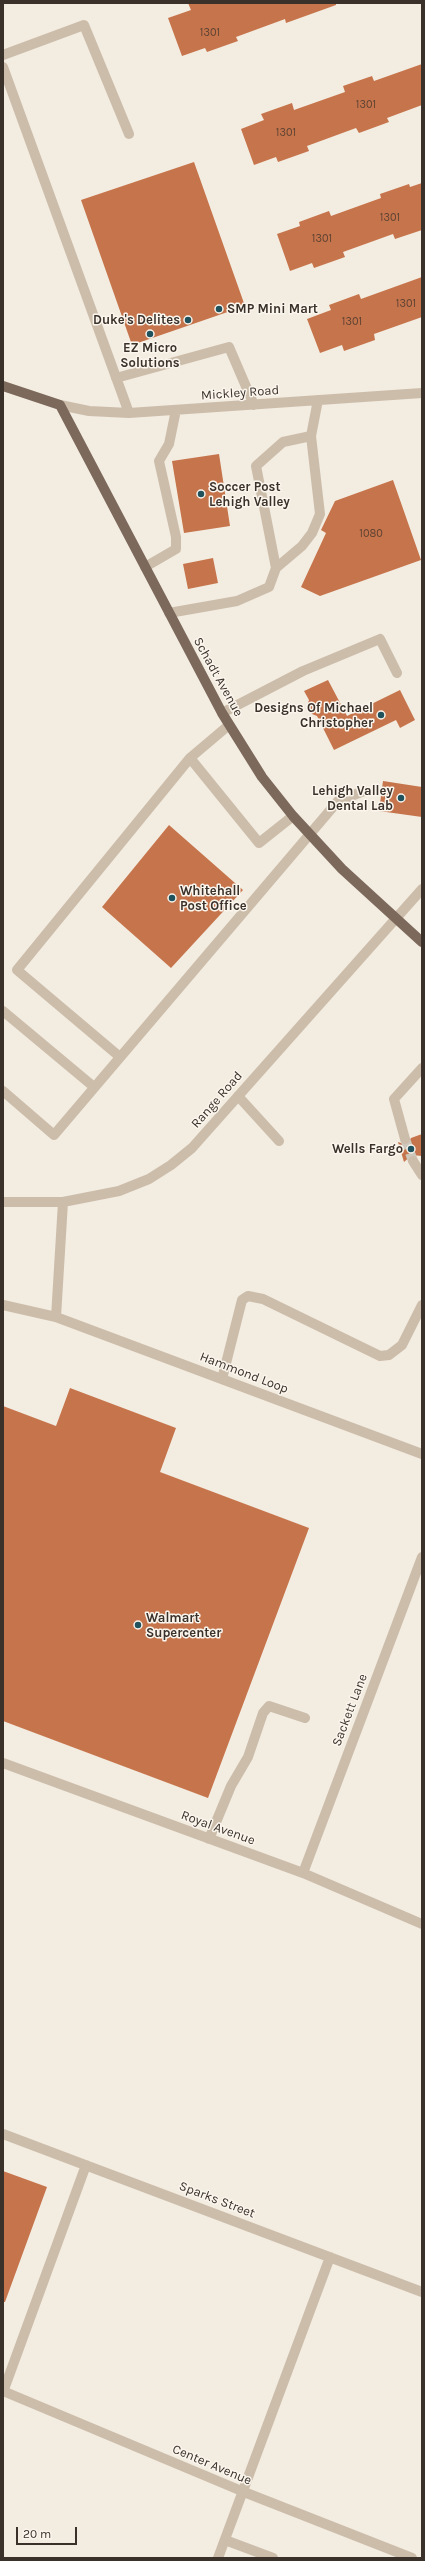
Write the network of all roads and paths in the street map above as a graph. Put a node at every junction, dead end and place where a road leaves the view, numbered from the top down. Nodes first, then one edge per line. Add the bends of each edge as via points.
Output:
1 (3, 55) edge
2 (3, 67) edge
3 (129, 134) dead end
4 (116, 378) junction
5 (3, 386) edge
6 (422, 393) edge
7 (318, 400) junction
8 (60, 405) junction
9 (254, 405) junction
10 (176, 410) junction
11 (129, 413) junction
12 (311, 436) junction
13 (145, 567) junction
14 (276, 568) junction
15 (169, 613) junction
16 (397, 673) dead end
17 (222, 714) junction
18 (229, 725) junction
19 (190, 758) junction
20 (364, 791) dead end
21 (293, 816) junction
22 (310, 835) junction
23 (422, 889) edge
24 (395, 918) junction
25 (422, 942) edge
26 (3, 1011) edge
27 (120, 1057) junction
28 (422, 1068) edge
29 (94, 1087) junction
30 (3, 1091) edge
31 (238, 1096) junction
32 (405, 1139) tunnel mouth
33 (279, 1141) dead end
34 (413, 1161) tunnel mouth
35 (422, 1175) edge
36 (3, 1202) edge
37 (63, 1202) junction
38 (422, 1305) edge
39 (3, 1306) edge
40 (56, 1317) junction
41 (222, 1379) junction
42 (422, 1454) edge
43 (422, 1557) edge
44 (305, 1718) dead end
45 (3, 1763) edge
46 (209, 1838) junction
47 (303, 1873) junction
48 (422, 1924) edge
49 (3, 2134) edge
50 (86, 2165) junction
51 (330, 2257) junction
52 (422, 2292) edge
53 (3, 2392) edge
54 (244, 2492) junction
55 (224, 2540) junction
56 (218, 2558) edge
57 (273, 2558) edge
58 (412, 2558) edge

1 - 3 street via 84,25
2 - 4 street
4 - 9 street via 229,347
4 - 11 street
5 - 8 main road
6 - 7 street, Mickley Road
7 - 9 street, Mickley Road
7 - 12 street
8 - 11 street, Mickley Road via 89,411
8 - 13 main road, Schadt Avenue
9 - 10 street, Mickley Road
10 - 11 street, Mickley Road
10 - 13 street via 170,444 159,461 176,536 176,549
12 - 14 street via 320,514 312,533 302,546
12 - 14 street via 283,442 256,466
13 - 15 main road, Schadt Avenue
14 - 15 street via 269,587 237,601
15 - 17 main road, Schadt Avenue
16 - 17 street via 380,639 303,671
17 - 18 main road, Schadt Avenue
18 - 19 street
18 - 21 main road, Schadt Avenue via 262,776
19 - 21 street via 259,843
19 - 27 street via 17,970
20 - 22 street via 338,802
21 - 22 main road, Schadt Avenue
22 - 24 main road, Schadt Avenue
22 - 27 street
23 - 24 street, Range Road
24 - 25 main road, Schadt Avenue
24 - 31 street, Range Road
26 - 29 street
27 - 29 street
28 - 32 street via 394,1099
29 - 30 street via 54,1134
31 - 33 street
31 - 37 street, Range Road via 192,1148 149,1179 119,1191
34 - 35 street
36 - 37 street, Range Road
37 - 40 street
38 - 41 street via 402,1345 389,1355 380,1356 263,1298 248,1296 242,1300
39 - 40 street, Hammond Loop
40 - 41 street, Hammond Loop
41 - 42 street, Hammond Loop
43 - 47 street, Sackett Lane
44 - 46 street via 269,1706 263,1713 248,1757 231,1786
45 - 46 street, Royal Avenue
46 - 47 street, Royal Avenue
47 - 48 street, Royal Avenue
49 - 50 street, Sparks Street
50 - 51 street, Sparks Street
50 - 53 street
51 - 52 street, Sparks Street
51 - 54 street
53 - 54 street, Center Avenue
54 - 55 street
54 - 58 street, Center Avenue
55 - 56 street
55 - 57 street

